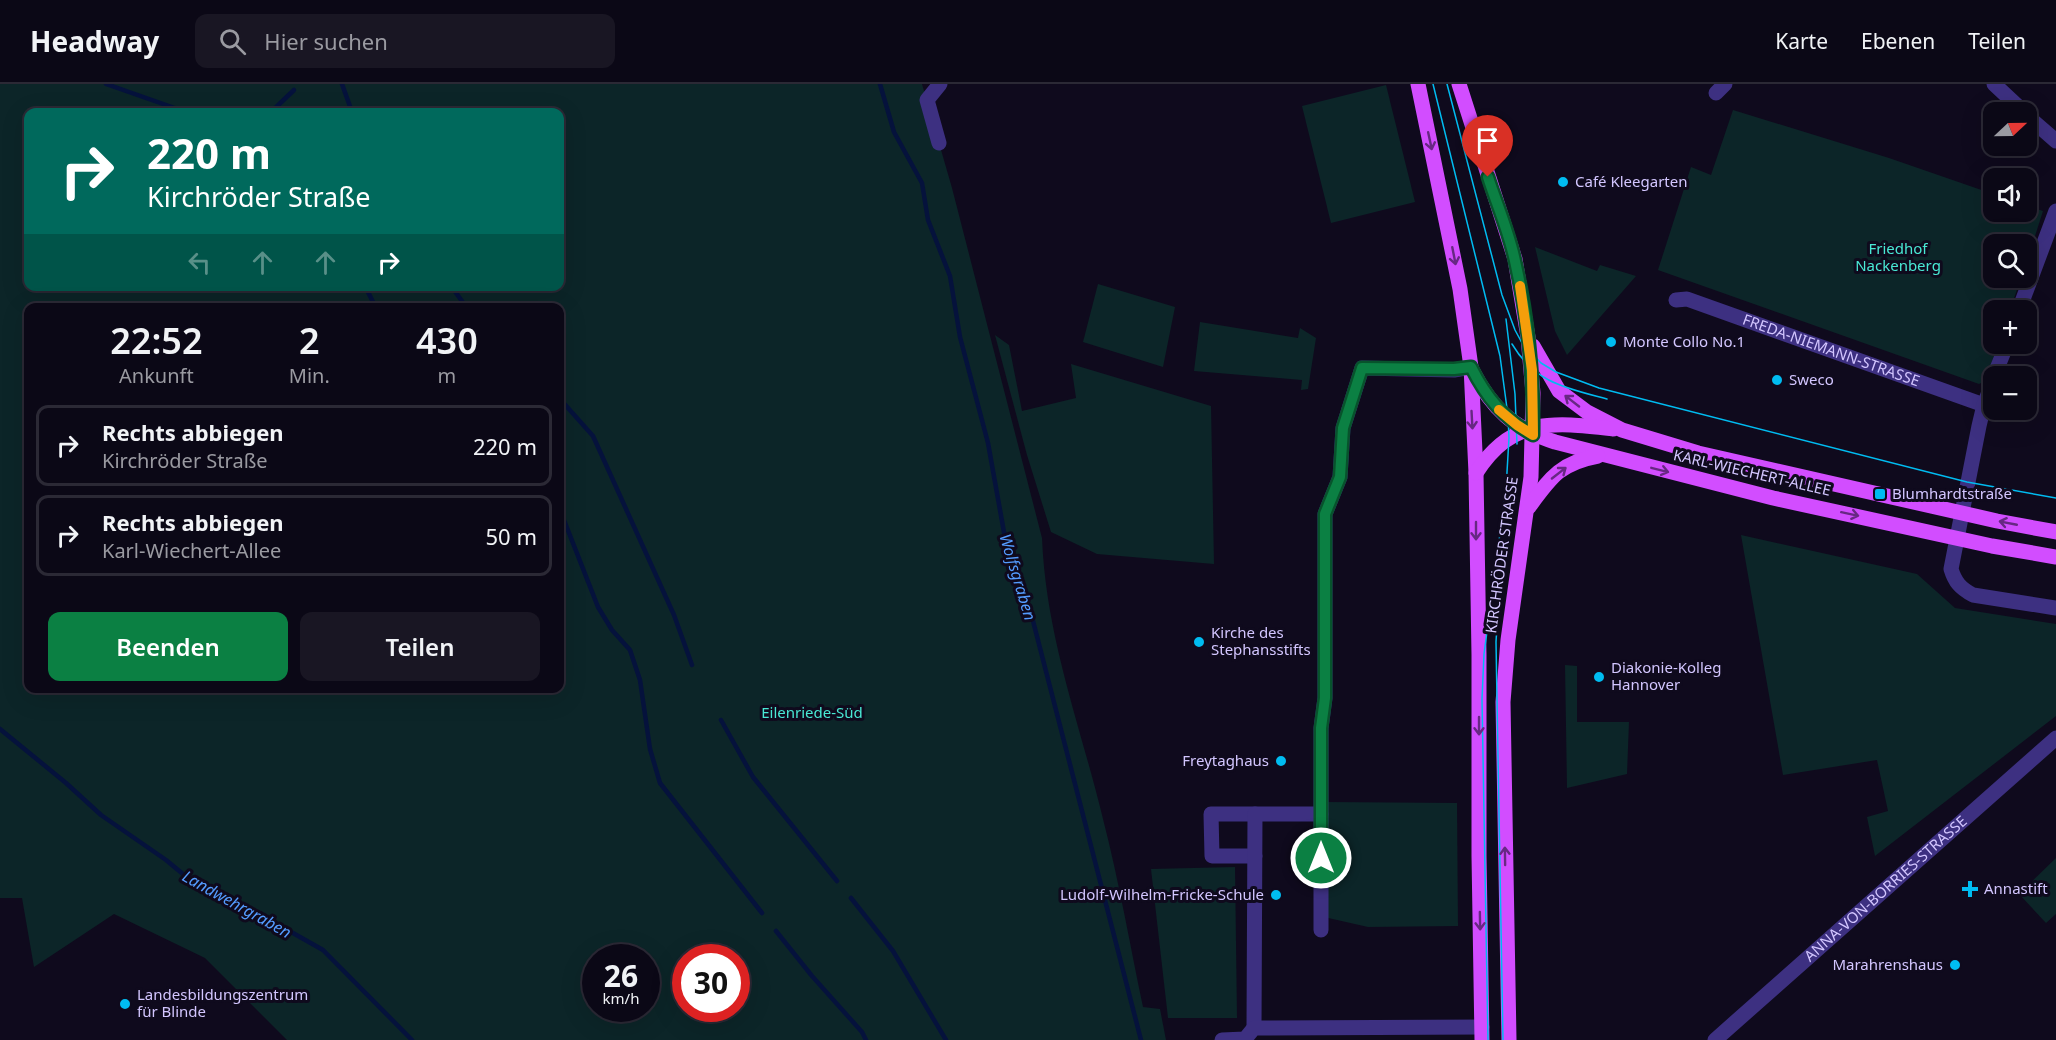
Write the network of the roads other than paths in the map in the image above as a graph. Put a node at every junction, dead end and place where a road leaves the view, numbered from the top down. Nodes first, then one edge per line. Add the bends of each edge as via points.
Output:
1 (940, 84) edge
2 (1418, 84) edge
3 (1459, 84) edge
4 (1994, 84) edge
5 (2013, 102) edge
6 (2037, 124) edge
7 (2056, 141) edge
8 (939, 143) dead end
9 (2056, 211) edge
10 (1676, 300) dead end
11 (2023, 300) edge
12 (1528, 337) junction
13 (1471, 367) junction
14 (1983, 405) edge
15 (1983, 410) edge
16 (1622, 430) junction
17 (1530, 431) junction
18 (1603, 455) junction
19 (1476, 473) junction
20 (1527, 510) junction
21 (1961, 513) junction
22 (2056, 532) edge
23 (1957, 538) junction
24 (2056, 557) edge
25 (2056, 608) edge
26 (2056, 738) edge
27 (1255, 814) junction
28 (1321, 814) junction
29 (1255, 856) junction
30 (1321, 930) dead end
31 (1254, 1028) junction
32 (1482, 1034) edge
33 (1221, 1040) edge
34 (1509, 1040) edge
35 (1715, 1040) edge

1 - 8 street via 927,100
2 -> 13 main road, KIRCHRÖDER STRASSE via 1460,289
3 - 12 main road, KIRCHRÖDER STRASSE via 1515,259
4 - 5 street
6 - 7 street
9 - 11 street
10 - 14 street, FREDA-NIEMANN-STRASSE via 1687,299
16 -> 12 main road, KARL-WIECHERT-ALLEE via 1587,412 1559,391
12 - 17 main road, KIRCHRÖDER STRASSE via 1532,370
13 - 17 main road, KARL-WIECHERT-ALLEE via 1493,405
13 -> 19 main road, KIRCHRÖDER STRASSE
13 - 28 street via 1362,368 1343,428 1340,477 1325,514
15 - 21 street
16 - 17 main road via 1570,424
16 - 21 main road, KARL-WIECHERT-ALLEE via 1698,453
17 - 18 main road, KARL-WIECHERT-ALLEE
17 - 19 main road via 1498,444
17 - 20 main road, KIRCHRÖDER STRASSE
20 -> 18 main road via 1556,472 1582,459
18 -> 23 main road, KARL-WIECHERT-ALLEE via 1773,498
19 -> 32 main road, KIRCHRÖDER STRASSE
34 -> 20 main road, KIRCHRÖDER STRASSE via 1503,702
22 -> 21 main road, KARL-WIECHERT-ALLEE
21 - 23 street
23 - 24 main road, KARL-WIECHERT-ALLEE
23 - 25 street via 1951,568 1963,590 1973,595
26 - 35 street, ANNA-VON-BORRIES-STRASSE
27 - 28 street
27 - 29 street
27 - 29 street via 1211,814 1212,856
28 - 30 street
29 - 31 street
31 - 32 street
31 - 33 street via 1245,1039

